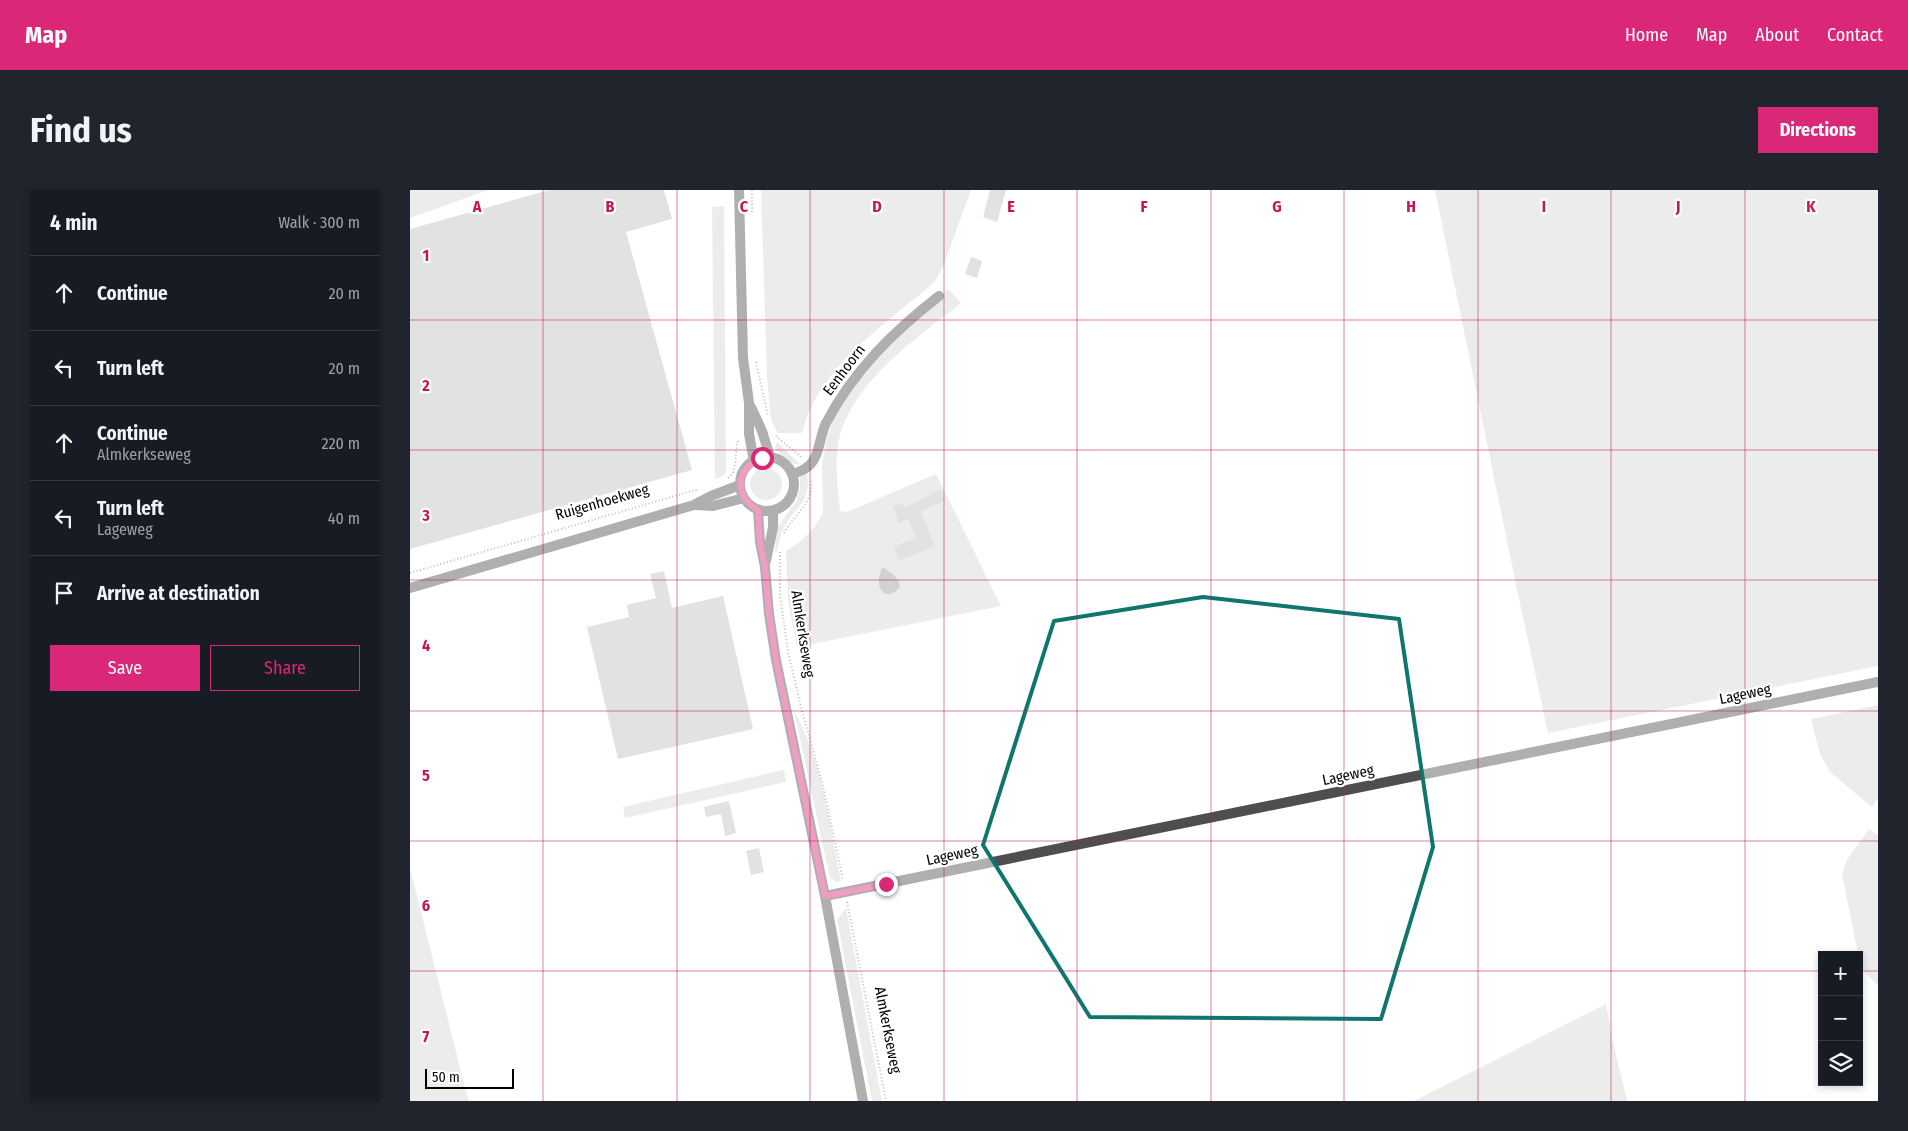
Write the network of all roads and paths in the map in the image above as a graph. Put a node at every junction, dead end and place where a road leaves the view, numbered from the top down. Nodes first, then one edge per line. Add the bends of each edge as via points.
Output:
1 (739, 190) edge
2 (752, 190) edge
3 (752, 212) dead end
4 (939, 296) dead end
5 (754, 355) dead end
6 (749, 403) junction
7 (769, 420) dead end
8 (767, 430) junction
9 (749, 434) junction
10 (770, 458) junction
11 (754, 461) junction
12 (808, 468) junction
13 (792, 474) junction
14 (724, 482) dead end
15 (740, 485) junction
16 (701, 488) dead end
17 (744, 498) junction
18 (694, 505) junction
19 (758, 510) junction
20 (773, 511) junction
21 (782, 536) dead end
22 (780, 552) dead end
23 (765, 567) junction
24 (410, 573) edge
25 (410, 588) edge
26 (1878, 682) edge
27 (845, 892) junction
28 (825, 896) junction
29 (862, 1101) edge
30 (886, 1101) edge

1 - 6 street via 743,358
2 - 3 path
4 - 12 street, Eenhoorn via 905,323 850,382 824,429
5 - 7 path
6 - 8 street
6 - 9 street
8 - 10 street
8 - 12 path via 801,457
9 - 11 street
9 - 14 path via 737,442 733,472
10 - 11 street
10 - 13 street via 784,463
11 - 15 street via 747,467
12 - 13 street
12 - 21 path via 812,482 809,499
13 - 20 street via 793,493 789,501
15 - 17 street
15 - 18 street, Ruigenhoekweg
16 - 24 path, Ruigenhoekweg
17 - 18 street, Ruigenhoekweg via 713,506
17 - 19 street
18 - 25 street, Ruigenhoekweg
19 - 20 street
19 - 23 street, Almkerkseweg
20 - 23 street, Almkerkseweg
22 - 27 path, Almkerkseweg via 780,595 788,652 823,786
23 - 28 street, Almkerkseweg via 776,660
26 - 27 street, Lageweg
27 - 28 street, Lageweg
27 - 30 path, Almkerkseweg
28 - 29 street, Almkerkseweg

